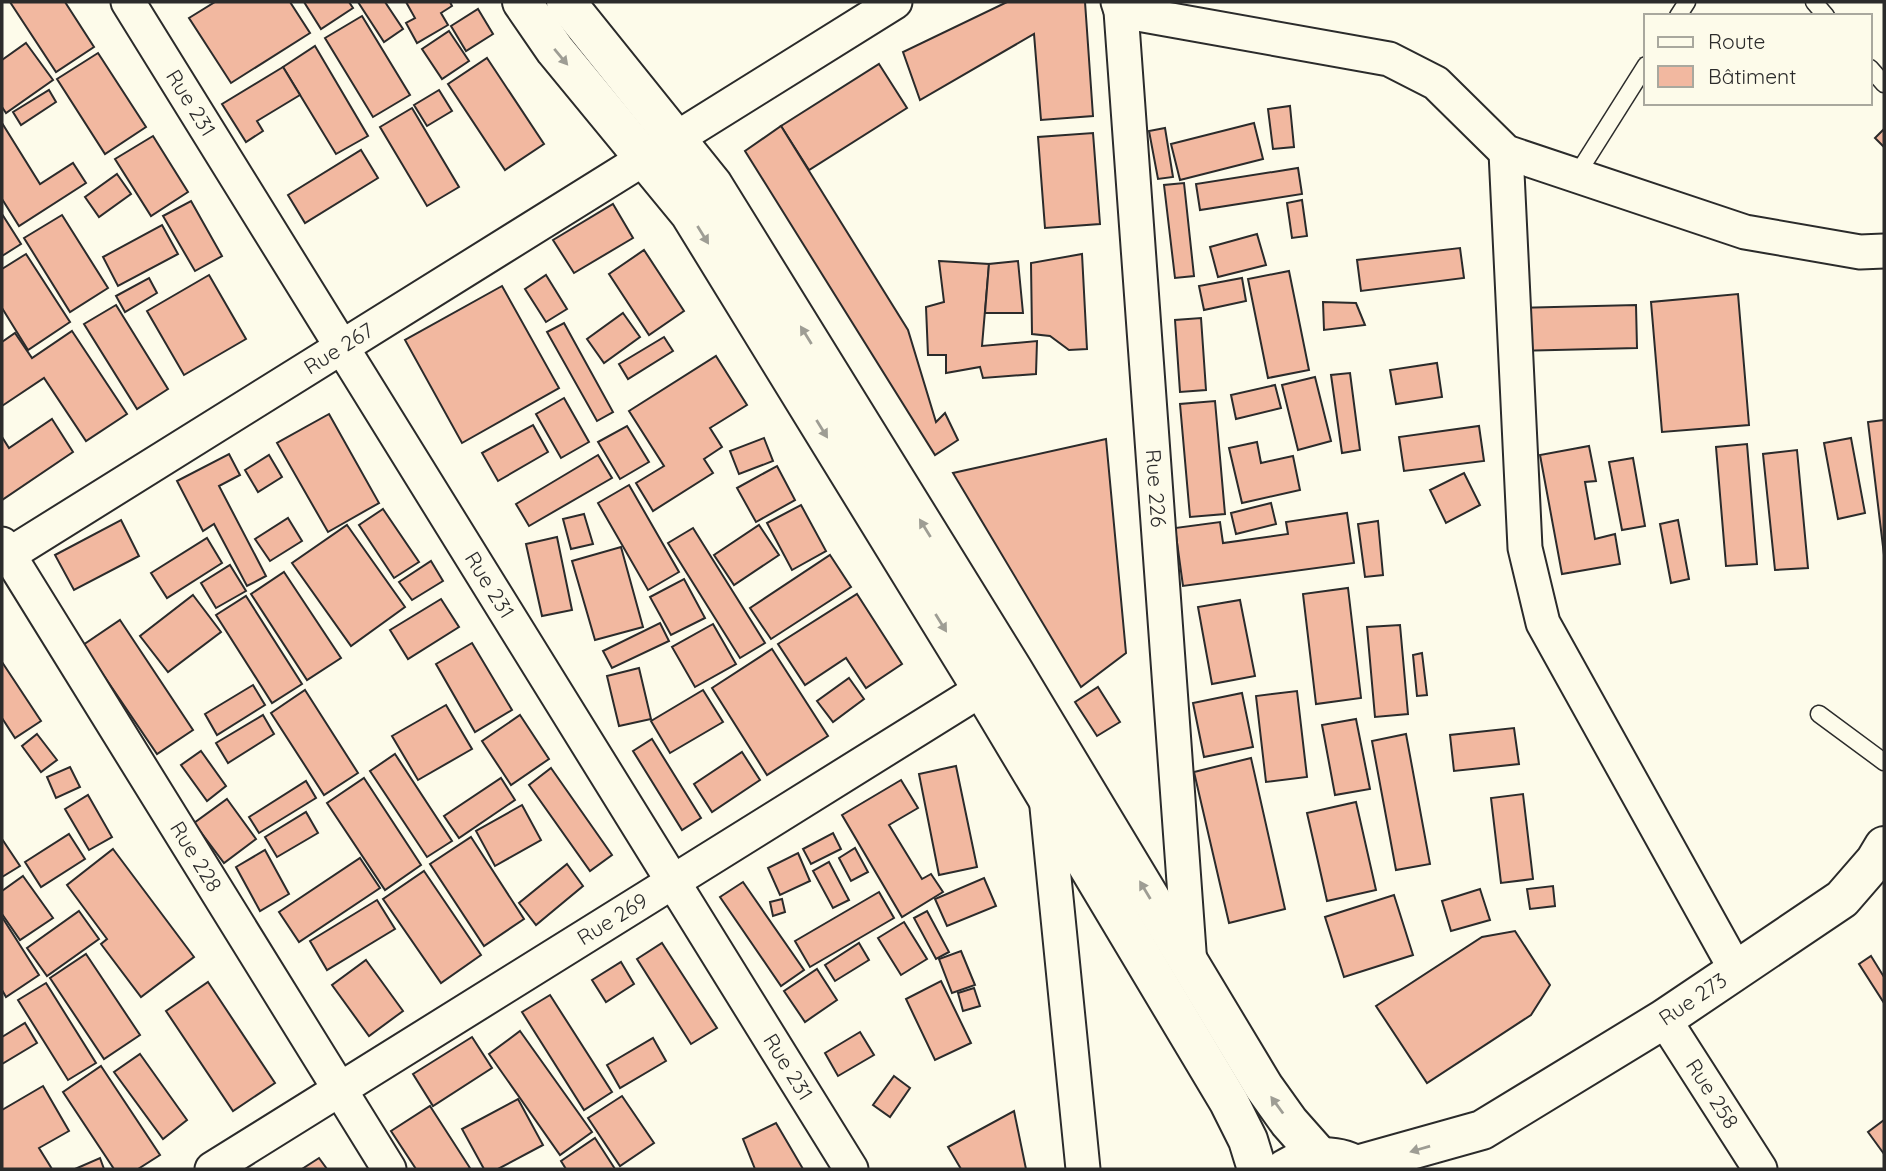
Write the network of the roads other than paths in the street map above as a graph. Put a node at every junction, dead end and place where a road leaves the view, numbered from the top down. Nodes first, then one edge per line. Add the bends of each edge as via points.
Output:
1 (128, 2) edge
2 (522, 2) edge
3 (566, 2) edge
4 (895, 2) edge
5 (1119, 7) edge
6 (1644, 68) edge
7 (1872, 70) edge
8 (1884, 84) edge
9 (661, 148) junction
10 (1506, 152) junction
11 (1576, 176) junction
12 (1884, 251) edge
13 (341, 347) junction
14 (4, 553) edge
15 (997, 679) junction
16 (1819, 714) dead end
17 (1884, 762) edge
18 (1046, 797) junction
19 (1884, 845) edge
20 (673, 882) junction
21 (1190, 965) junction
22 (1736, 970) junction
23 (1664, 1019) junction
24 (340, 1090) junction
25 (1482, 1130) junction
26 (1331, 1165) edge
27 (212, 1169) edge
28 (389, 1169) edge
29 (851, 1169) edge
30 (1083, 1169) edge
31 (1257, 1169) edge
32 (1449, 1169) edge
33 (1760, 1169) edge

1 - 13 street, Rue 231
2 -> 9 main road via 555,50
3 - 9 main road
4 - 9 street, Rue 267
5 - 10 street via 1389,59 1436,83
5 - 21 street, Rue 226
6 - 11 lane
7 - 8 lane
9 - 13 street, Rue 267
9 - 15 main road via 690,214
10 - 11 street
10 - 22 street via 1525,548 1544,623
11 - 12 street via 1745,232 1860,252
13 - 14 street, Rue 267
13 - 20 street, Rue 231
14 - 24 street, Rue 228
15 - 18 main road
15 - 20 street, Rue 269
21 -> 15 main road
16 - 17 lane
18 - 30 street
18 - 31 main road via 1229,1102
19 - 22 main road, Rue 273 via 1842,899
20 - 24 street, Rue 269
20 - 29 street, Rue 231
26 -> 21 main road via 1289,1122 1264,1087
22 - 23 main road, Rue 273
23 - 25 main road, Rue 273
23 - 33 street, Rue 258
24 - 27 street, Rue 269
24 - 28 street, Rue 228
25 -> 26 main road, Rue 273
25 - 32 main road, Rue 273

